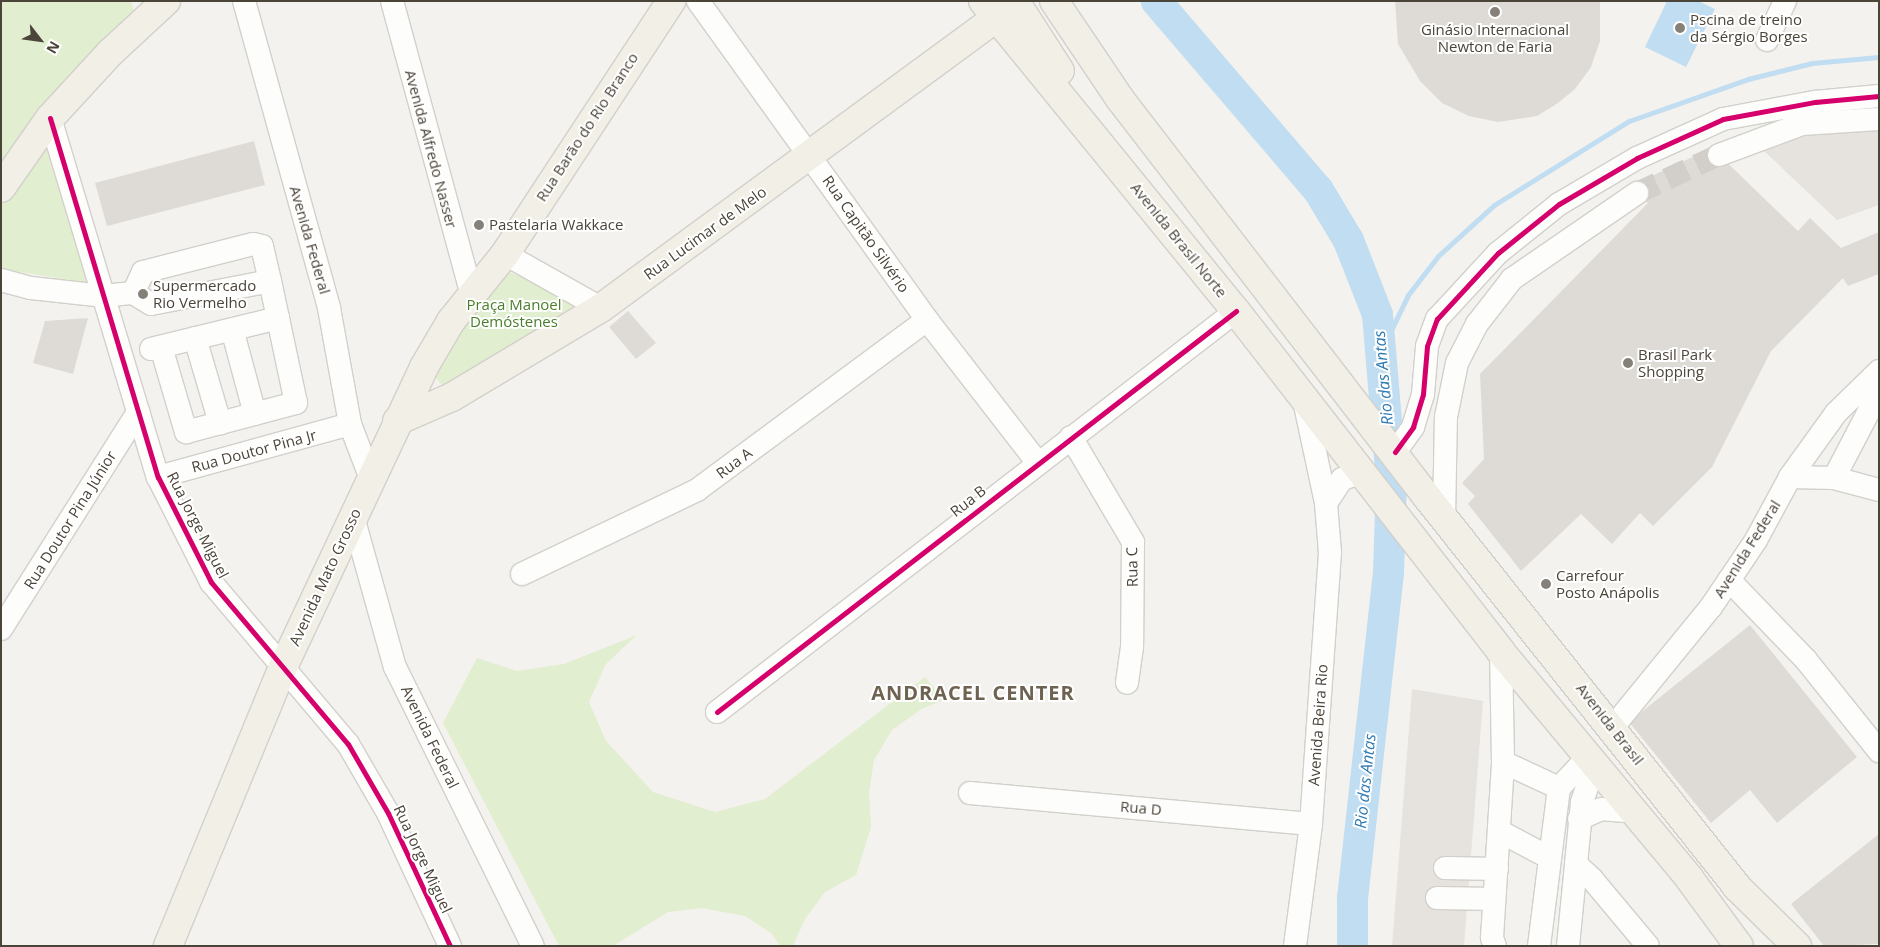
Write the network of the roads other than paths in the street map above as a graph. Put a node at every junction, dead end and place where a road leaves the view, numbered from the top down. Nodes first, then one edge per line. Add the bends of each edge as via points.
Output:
1 (244, 1) edge
2 (392, 1) edge
3 (671, 1) edge
4 (698, 1) edge
5 (1033, 1) edge
6 (1054, 1) edge
7 (1785, 1) edge
8 (156, 6) edge
9 (998, 7) edge
10 (1767, 40) dead end
11 (1879, 96) edge
12 (1120, 99) junction
13 (50, 118) junction
14 (1879, 119) edge
15 (1719, 154) tunnel mouth
16 (811, 156) junction
17 (1, 188) edge
18 (1636, 192) tunnel mouth
19 (504, 254) junction
20 (1, 280) edge
21 (270, 281) junction
22 (133, 292) junction
23 (103, 296) junction
24 (472, 296) junction
25 (601, 308) junction
26 (1236, 311) junction
27 (278, 318) junction
28 (927, 320) junction
29 (232, 329) junction
30 (195, 338) junction
31 (1879, 371) edge
32 (1879, 375) edge
33 (1423, 394) junction
34 (1304, 400) junction
35 (138, 412) junction
36 (255, 414) junction
37 (1446, 417) junction
38 (397, 421) junction
39 (220, 423) junction
40 (350, 424) junction
41 (1870, 424) edge
42 (1071, 437) junction
43 (1395, 452) junction
44 (1038, 463) junction
45 (158, 477) junction
46 (1366, 477) junction
47 (1790, 477) junction
48 (1834, 478) junction
49 (371, 479) junction
50 (1879, 490) edge
51 (1326, 503) junction
52 (352, 517) junction
53 (1444, 518) junction
54 (522, 574) dead end
55 (1729, 580) junction
56 (1, 629) edge
57 (1501, 652) junction
58 (283, 667) junction
59 (1127, 683) dead end
60 (717, 712) dead end
61 (1613, 727) junction
62 (1879, 751) edge
63 (1592, 760) junction
64 (1503, 762) junction
65 (1559, 788) junction
66 (970, 793) dead end
67 (1634, 812) junction
68 (1579, 819) junction
69 (1312, 824) junction
70 (1498, 831) junction
71 (1548, 857) junction
72 (1576, 864) junction
73 (1445, 868) dead end
74 (1497, 869) junction
75 (1737, 887) junction
76 (1437, 898) dead end
77 (1494, 899) junction
78 (1733, 935) edge
79 (1647, 945) edge
80 (168, 946) edge
81 (450, 946) edge
82 (533, 946) edge
83 (1295, 946) edge
84 (1495, 946) edge
85 (1539, 946) edge
86 (1568, 946) edge
87 (1747, 946) edge
88 (1779, 946) edge
89 (1797, 946) edge

1 - 40 street, Avenida Federal via 329,308
2 - 24 street, Avenida Alfredo Nasser
3 - 19 main road, Rua Barão do Rio Branco
4 - 16 street, Rua Capitão Silvério
5 - 12 main road via 1073,52
6 - 12 main road
7 - 10 street
8 - 13 main road
9 - 16 main road, Rua Lucimar de Melo
9 - 26 main road, Avenida Brasil Norte via 1079,116
11 - 33 street via 1816,102 1723,120 1637,158 1559,204 1498,253 1437,319 1427,346
12 - 43 main road
13 - 17 main road
13 - 23 street, Rua Jorge Miguel
14 - 15 street via 1802,124
16 - 25 main road, Rua Lucimar de Melo
16 - 28 street, Rua Capitão Silvério
18 - 37 street via 1512,279 1478,324 1457,363
19 - 24 main road, Avenida Mato Grosso
19 - 25 street
20 - 23 street via 31,288
21 - 22 street via 151,304
21 - 22 street via 262,246 253,244 143,272
21 - 27 street
22 - 23 street
23 - 35 street, Rua Jorge Miguel
24 - 38 main road, Avenida Mato Grosso via 446,329
25 - 38 main road, Rua Lucimar de Melo via 452,397
26 - 34 main road, Avenida Brasil Norte
26 - 42 street, Rua B
27 - 29 street
27 - 36 street via 296,403
28 - 44 street, Rua Capitão Silvério
28 - 54 street, Rua A via 697,490
29 - 30 street
29 - 36 street
30 - 39 street
30 - 39 street via 156,348 184,430
31 - 47 street, Avenida Federal via 1836,413
32 - 41 street
33 - 37 street
33 - 43 street via 1413,427
34 - 46 main road, Avenida Brasil Norte
34 - 51 street, Avenida Beira Rio
35 - 45 street, Rua Jorge Miguel
35 - 56 street, Rua Doutor Pina Júnior
36 - 39 street
37 - 53 street
38 - 49 main road, Avenida Mato Grosso
40 - 45 street, Rua Doutor Pina Jr
40 - 49 street, Avenida Federal
41 - 48 street
42 - 44 street, Rua B
42 - 59 street, Rua C via 1133,542 1132,647
43 - 53 main road, Avenida Brasil
44 - 60 street, Rua B
45 - 58 street, Rua Jorge Miguel via 211,582
46 - 51 street via 1342,479
46 - 57 main road, Avenida Brasil Norte
47 - 48 street
47 - 55 street, Avenida Federal via 1756,540
48 - 50 street
49 - 52 main road, Avenida Mato Grosso
51 - 69 street, Avenida Beira Rio via 1330,553
52 - 58 main road, Avenida Mato Grosso
52 - 82 street, Avenida Federal via 395,667
53 - 61 main road, Avenida Brasil
55 - 61 street, Avenida Federal via 1711,607
55 - 62 street via 1806,660
57 - 63 main road
57 - 64 street
58 - 80 main road, Avenida Mato Grosso
58 - 81 street, Rua Jorge Miguel via 348,744 388,813
61 - 75 main road, Avenida Brasil
63 - 65 street
63 - 67 main road
63 - 68 street
64 - 65 street
64 - 70 street
65 - 71 street
66 - 69 street, Rua D
67 - 68 street via 1601,809
67 - 78 main road
68 - 72 street
69 - 83 street, Avenida Beira Rio
70 - 71 street
70 - 74 street
71 - 85 street
72 - 79 street
72 - 86 street
73 - 74 street
74 - 77 street
75 - 88 main road
75 - 89 main road, Avenida Brasil
76 - 77 street
77 - 84 street via 1492,938
78 - 87 main road

